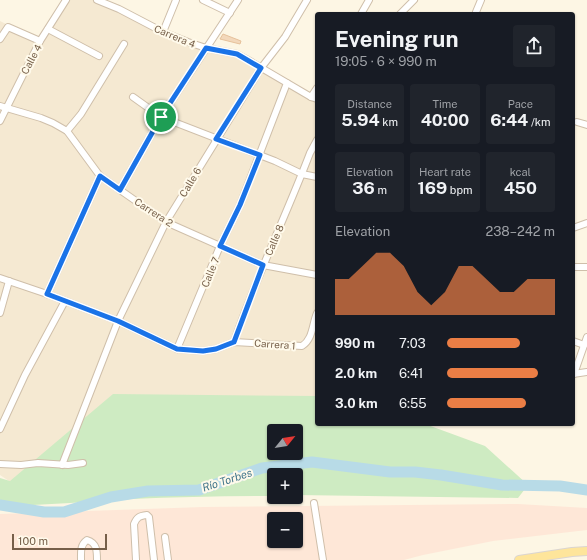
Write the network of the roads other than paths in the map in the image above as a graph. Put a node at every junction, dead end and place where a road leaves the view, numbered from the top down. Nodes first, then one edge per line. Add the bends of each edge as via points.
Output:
1 (66, 0) edge
2 (97, 0) edge
3 (176, 0) edge
4 (203, 0) edge
5 (238, 0) edge
6 (307, 0) edge
7 (369, 0) edge
8 (414, 0) edge
9 (482, 0) edge
10 (362, 12) edge
11 (402, 12) edge
12 (476, 12) dead end
13 (230, 13) junction
14 (48, 28) junction
15 (163, 32) junction
16 (0, 39) edge
17 (40, 41) junction
18 (124, 44) dead end
19 (206, 48) junction
20 (99, 56) dead end
21 (261, 68) junction
22 (287, 83) junction
23 (134, 97) dead end
24 (314, 98) edge
25 (3, 107) edge
26 (161, 117) junction
27 (0, 121) edge
28 (577, 122) dead end
29 (587, 125) edge
30 (68, 131) junction
31 (216, 139) junction
32 (315, 144) edge
33 (260, 155) junction
34 (302, 174) junction
35 (100, 176) junction
36 (315, 177) edge
37 (120, 190) junction
38 (166, 222) junction
39 (587, 223) edge
40 (575, 227) edge
41 (220, 246) junction
42 (263, 265) junction
43 (575, 267) edge
44 (587, 267) edge
45 (315, 275) edge
46 (0, 278) edge
47 (9, 281) junction
48 (47, 294) junction
49 (65, 301) junction
50 (0, 313) edge
51 (315, 320) edge
52 (118, 321) junction
53 (587, 337) edge
54 (234, 342) junction
55 (575, 342) edge
56 (584, 345) junction
57 (177, 349) junction
58 (575, 371) edge
59 (587, 372) edge
60 (575, 374) edge
61 (0, 429) edge
62 (83, 463) dead end
63 (0, 464) edge
64 (62, 464) junction
65 (314, 504) dead end
66 (166, 537) dead end
67 (587, 552) edge
68 (572, 556) edge
69 (546, 558) edge
70 (81, 560) edge
71 (97, 560) edge
72 (136, 560) edge
73 (154, 560) edge
74 (168, 560) edge
75 (323, 560) edge
76 (519, 560) edge

1 - 14 street, Calle 4
2 - 15 street, Carrera 4
3 - 15 street
4 - 13 street
5 - 13 street
6 - 21 street, Calle 6
7 - 10 street
8 - 11 street
9 - 12 street
13 - 19 street
14 - 17 street, Calle 4
14 - 20 street
15 - 19 street, Carrera 4
16 - 17 street via 8,26
17 - 25 street, Calle 4
18 - 30 street
19 - 21 street, Carrera 4 via 237,54
19 - 26 street
21 - 22 street, Carrera 4
21 - 31 street, Calle 6
22 - 24 street, Carrera 4
22 - 33 street, Calle 7
23 - 26 street
25 - 27 street, Calle 4
25 - 30 street, Carrera 2 via 41,118
26 - 31 street
26 - 37 street
28 - 29 street
30 - 35 street, Carrera 2
31 - 33 street
31 - 38 street, Calle 6
32 - 34 street, Calle 8
33 - 34 street
33 - 41 street, Calle 7
34 - 36 street
34 - 42 street, Calle 8
35 - 37 street, Carrera 2
35 - 48 street
37 - 38 street, Carrera 2
38 - 41 street, Carrera 2
38 - 52 street, Calle 6
39 - 40 street
41 - 42 street, Carrera 2
41 - 57 street, Calle 7
42 - 45 street, Carrera 2
42 - 54 street, Calle 8
43 - 44 street
46 - 47 street, Carrera 1
47 - 48 street, Carrera 1
47 - 50 street
48 - 49 street, Carrera 1
49 - 52 street, Carrera 1
49 - 61 street via 25,375
51 - 54 street, Carrera 1 via 307,343 302,346
52 - 57 street, Carrera 1
52 - 64 street, Calle 6
53 - 56 street
54 - 57 street, Carrera 1 via 203,351
55 - 56 street
56 - 58 street
59 - 60 street
62 - 64 street
63 - 64 street
65 - 75 street
66 - 74 street
67 - 68 main road
68 - 69 main road
69 - 76 main road
70 - 71 street via 80,549 87,540 92,541 97,549
72 - 73 street via 134,524 136,518 147,515

